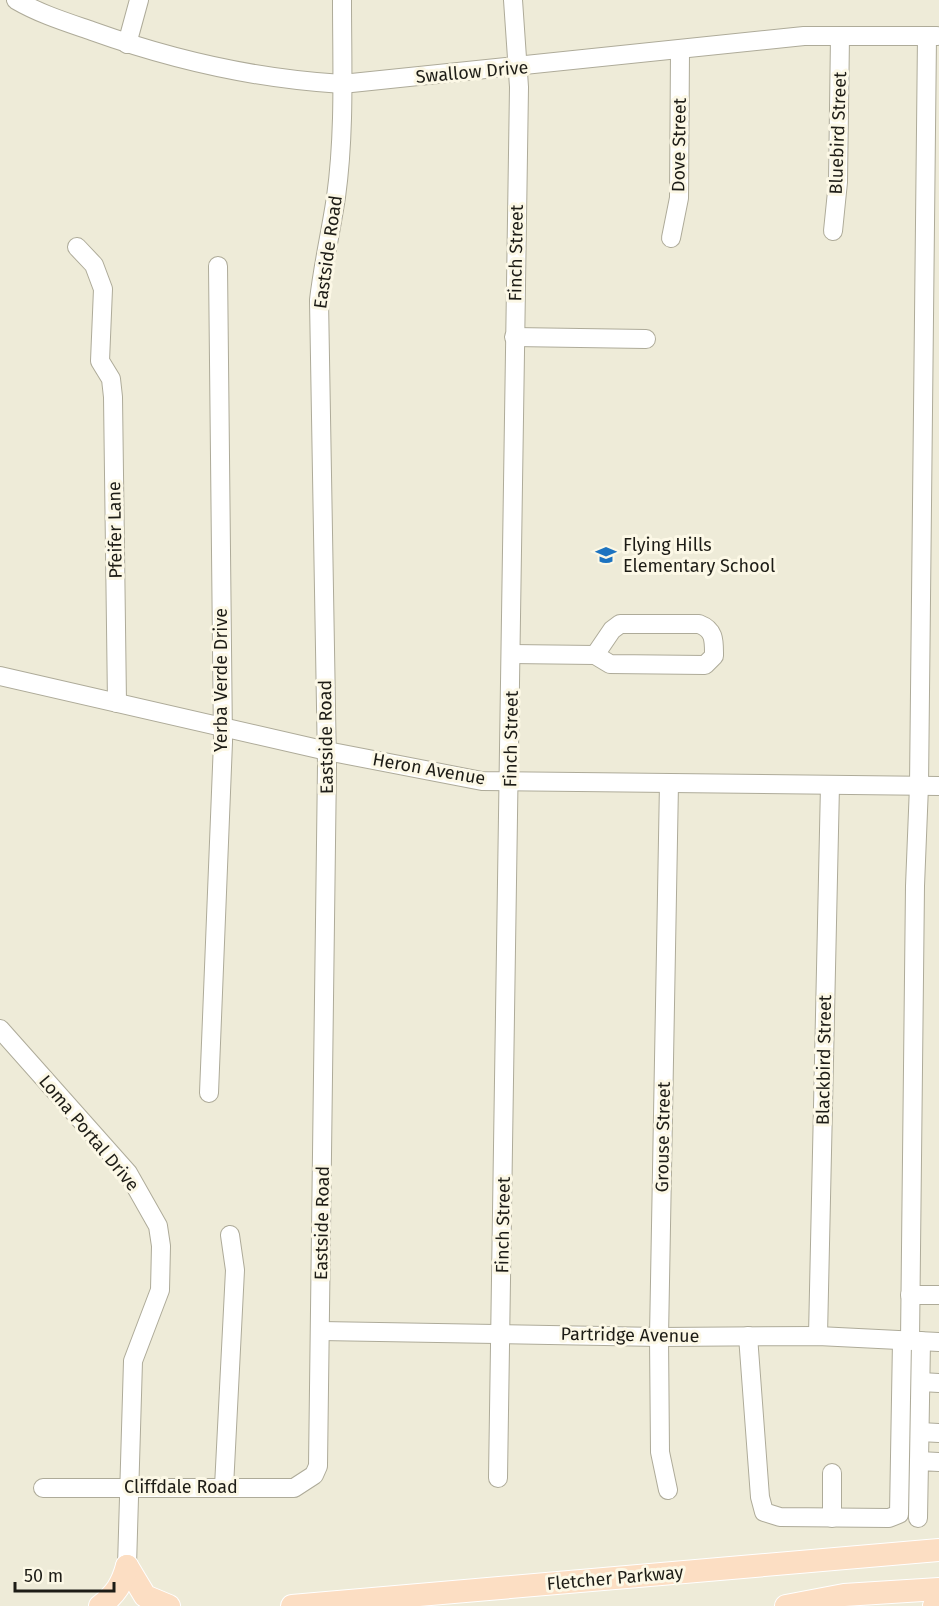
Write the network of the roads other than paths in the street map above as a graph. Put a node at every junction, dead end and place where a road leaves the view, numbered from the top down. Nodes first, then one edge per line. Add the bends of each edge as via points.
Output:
1 (16, 0) edge
2 (139, 0) edge
3 (342, 0) edge
4 (513, 0) edge
5 (840, 36) junction
6 (933, 36) edge
7 (127, 44) junction
8 (680, 51) junction
9 (518, 67) junction
10 (342, 84) junction
11 (833, 231) dead end
12 (671, 238) dead end
13 (77, 247) dead end
14 (218, 266) dead end
15 (514, 337) junction
16 (646, 339) dead end
17 (512, 654) junction
18 (595, 655) junction
19 (0, 676) edge
20 (117, 703) junction
21 (222, 727) junction
22 (327, 751) junction
23 (510, 781) junction
24 (669, 783) junction
25 (830, 785) junction
26 (919, 786) junction
27 (939, 786) edge
28 (0, 1029) edge
29 (208, 1093) dead end
30 (230, 1235) dead end
31 (910, 1295) junction
32 (939, 1295) edge
33 (321, 1331) junction
34 (502, 1333) junction
35 (659, 1336) junction
36 (748, 1336) junction
37 (818, 1336) junction
38 (918, 1341) edge
39 (930, 1382) edge
40 (920, 1432) junction
41 (939, 1432) edge
42 (919, 1461) junction
43 (939, 1462) edge
44 (832, 1473) dead end
45 (314, 1475) joint
46 (498, 1478) dead end
47 (128, 1487) junction
48 (224, 1487) junction
49 (43, 1488) dead end
50 (668, 1490) dead end
51 (832, 1518) junction
52 (918, 1518) dead end
53 (939, 1550) edge
54 (127, 1566) junction
55 (939, 1589) edge
56 (100, 1606) edge
57 (169, 1606) edge
58 (292, 1606) edge
59 (786, 1606) edge
60 (934, 1606) edge
61 (939, 1606) edge

1 - 7 street, Swallow Drive via 37,12
2 - 7 street
3 - 10 street, Eastside Road
4 - 9 street, Finch Street
5 - 6 street, Swallow Drive
5 - 8 street, Swallow Drive via 804,36
5 - 11 street, Bluebird Street via 838,182
6 - 26 street
7 - 10 street, Swallow Drive via 242,73 287,81
8 - 9 street, Swallow Drive
8 - 12 street, Dove Street via 679,198
9 - 10 street, Swallow Drive
9 - 15 street, Finch Street
10 - 22 street, Eastside Road via 336,196 319,300
13 - 20 street, Pfeifer Lane via 94,265 103,289 100,361 111,379 113,396
14 - 21 street, Yerba Verde Drive
15 - 16 street
15 - 17 street, Finch Street
17 - 18 street
17 - 23 street, Finch Street
18 - 18 street via 610,664 705,665 714,656 714,641 711,632 699,624 625,623 612,630
19 - 20 street, Heron Avenue
20 - 21 street, Heron Avenue
21 - 22 street, Heron Avenue
21 - 29 street, Yerba Verde Drive
22 - 23 street, Heron Avenue via 482,781
22 - 33 street, Eastside Road
23 - 24 street, Heron Avenue
23 - 34 street, Finch Street
24 - 25 street, Heron Avenue
24 - 35 street, Grouse Street
25 - 26 street, Heron Avenue
25 - 37 street, Blackbird Street
26 - 27 street, Heron Avenue
26 - 31 street
28 - 47 street, Loma Portal Drive via 128,1173 158,1226 160,1290 133,1361
30 - 48 street via 235,1270
31 - 32 street
31 - 38 street
33 - 34 street, Partridge Avenue
33 - 45 street, Eastside Road via 318,1466
34 - 35 street, Partridge Avenue
34 - 46 street, Finch Street
35 - 36 street, Partridge Avenue
35 - 50 street, Grouse Street via 660,1452
36 - 37 street, Partridge Avenue
36 - 51 street via 764,1512 780,1517
37 - 38 street, Partridge Avenue
38 - 39 street
38 - 51 street via 899,1514 889,1518
39 - 40 street
40 - 41 street
40 - 42 street
42 - 43 street
42 - 52 street
44 - 51 street
45 - 48 street, Cliffdale Road via 294,1488
47 - 48 street, Cliffdale Road
47 - 49 street, Cliffdale Road
47 - 54 street, Loma Portal Drive
53 - 58 main road, Fletcher Parkway
54 - 56 main road via 121,1585
54 - 57 main road via 145,1596
55 - 59 main road via 844,1594
60 - 61 main road

